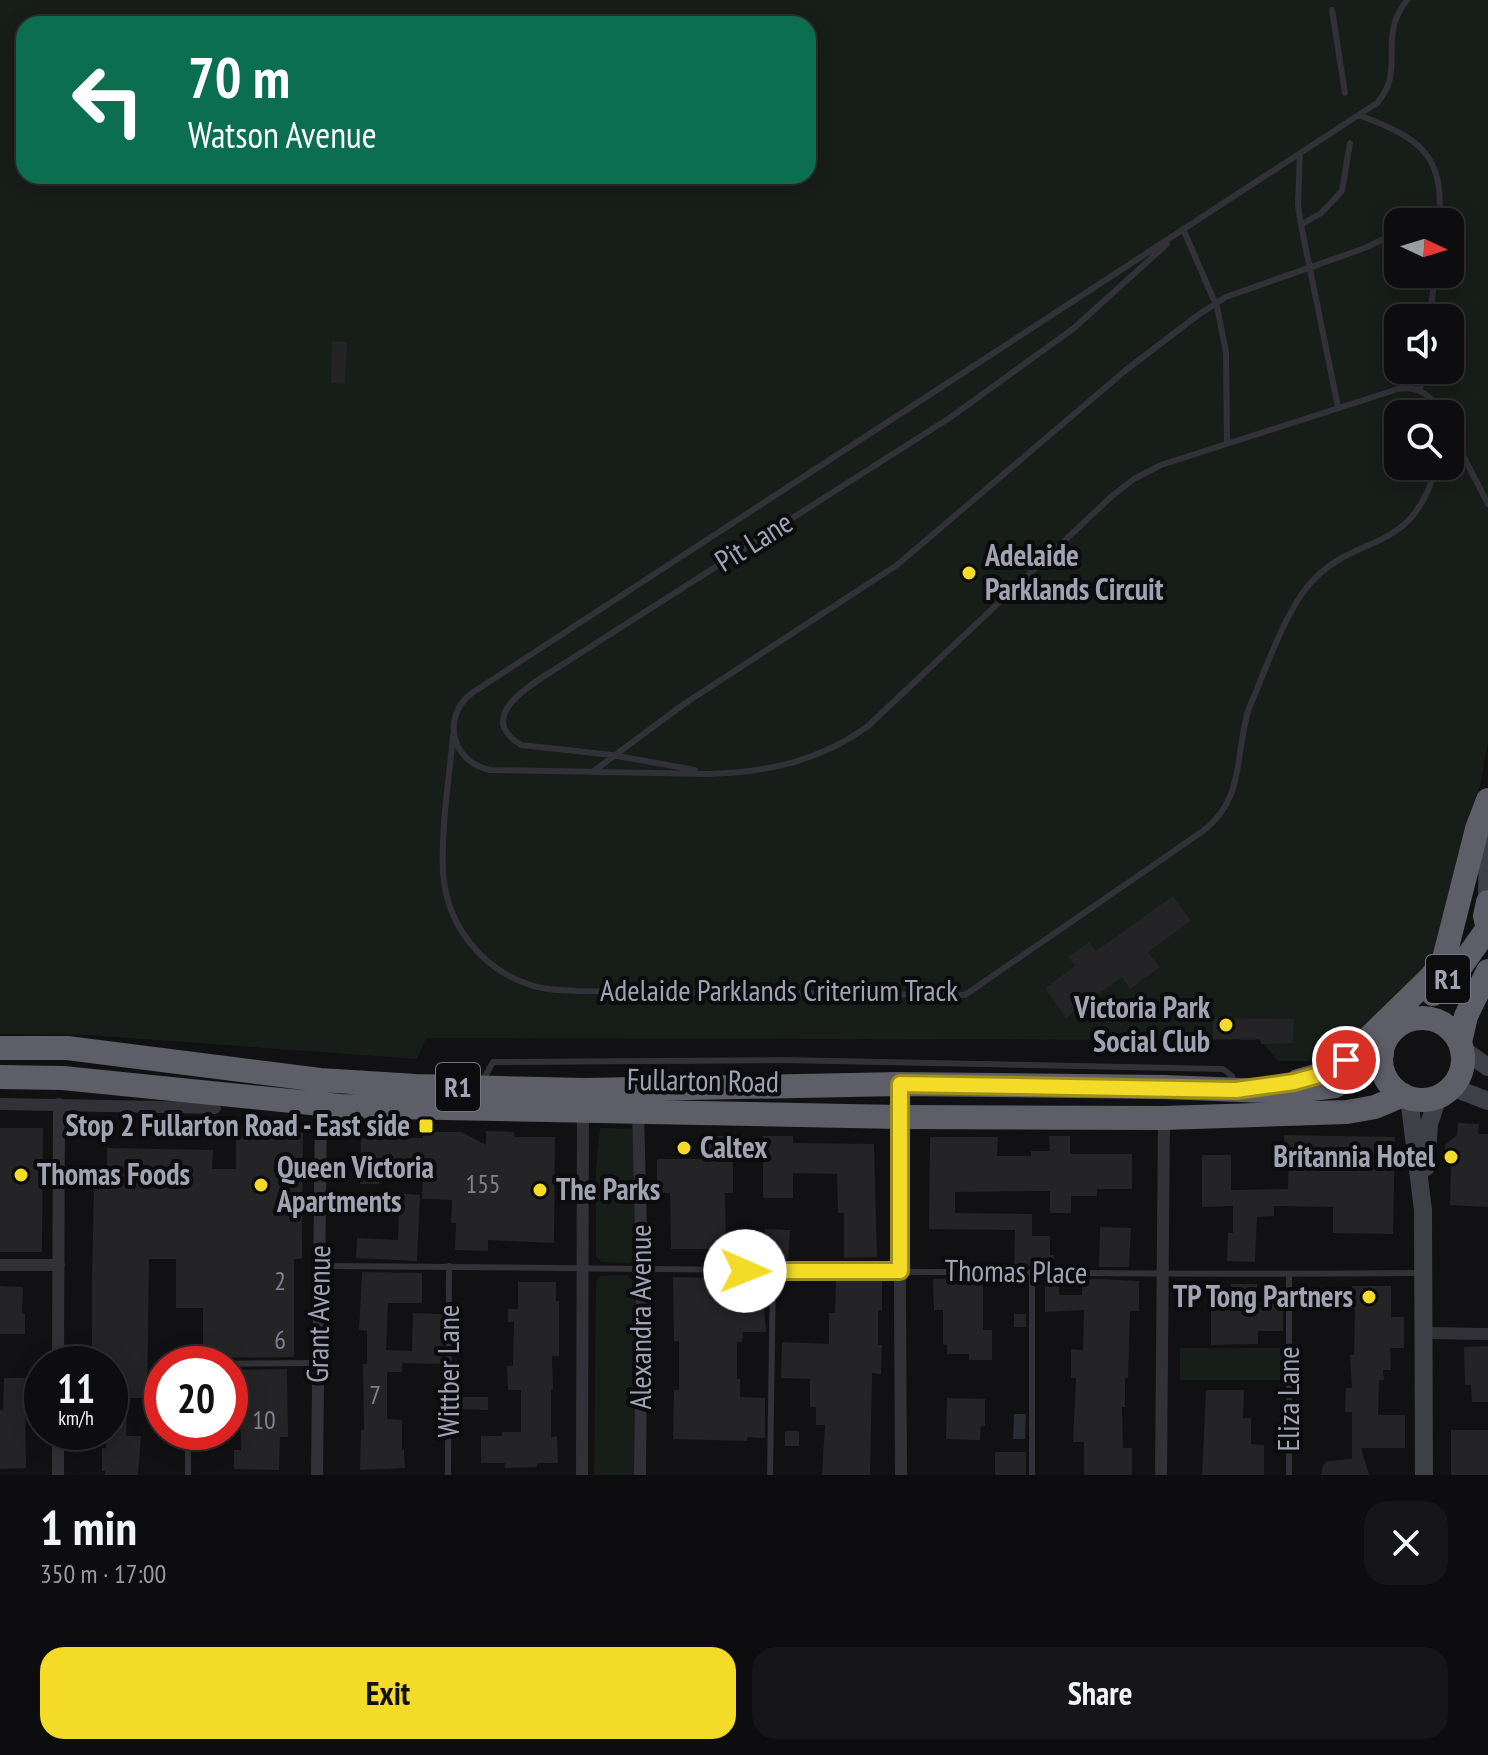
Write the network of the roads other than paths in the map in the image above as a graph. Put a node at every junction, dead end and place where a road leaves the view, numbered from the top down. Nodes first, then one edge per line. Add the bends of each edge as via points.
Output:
1 (1407, 0) edge
2 (1332, 10) dead end
3 (1345, 93) dead end
4 (1359, 115) junction
5 (1350, 143) dead end
6 (1300, 153) junction
7 (1441, 208) edge
8 (1301, 225) junction
9 (1183, 229) junction
10 (1384, 239) edge
11 (1308, 269) junction
12 (1216, 303) junction
13 (1421, 384) edge
14 (1420, 390) junction
15 (1433, 400) edge
16 (1338, 407) junction
17 (1227, 442) junction
18 (1464, 457) edge
19 (1431, 480) edge
20 (1488, 504) edge
21 (453, 729) junction
22 (612, 755) junction
23 (595, 770) junction
24 (710, 774) junction
25 (1488, 800) edge
26 (1488, 817) edge
27 (1487, 903) edge
28 (1488, 929) edge
29 (1488, 971) edge
30 (1402, 1023) junction
31 (1461, 1045) junction
32 (0, 1048) edge
33 (1382, 1054) junction
34 (1488, 1067) edge
35 (0, 1077) edge
36 (320, 1080) junction
37 (900, 1084) junction
38 (479, 1087) junction
39 (1164, 1087) junction
40 (1234, 1090) junction
41 (1445, 1092) junction
42 (1406, 1096) junction
43 (635, 1100) junction
44 (1488, 1101) edge
45 (0, 1104) edge
46 (59, 1104) junction
47 (321, 1106) junction
48 (215, 1108) dead end
49 (583, 1111) junction
50 (899, 1117) junction
51 (1164, 1118) junction
52 (1423, 1210) junction
53 (0, 1265) edge
54 (59, 1265) junction
55 (320, 1266) junction
56 (449, 1266) junction
57 (582, 1267) junction
58 (642, 1268) junction
59 (900, 1271) junction
60 (1032, 1271) junction
61 (773, 1272) junction
62 (1425, 1273) junction
63 (1164, 1274) junction
64 (1289, 1274) junction
65 (1424, 1333) junction
66 (1488, 1334) edge
67 (58, 1346) edge
68 (318, 1363) junction
69 (248, 1364) edge
70 (58, 1450) edge
71 (188, 1450) edge
72 (58, 1475) edge
73 (188, 1475) edge
74 (317, 1475) edge
75 (448, 1475) edge
76 (582, 1475) edge
77 (640, 1475) edge
78 (770, 1475) edge
79 (901, 1475) edge
80 (1032, 1475) edge
81 (1161, 1475) edge
82 (1289, 1475) edge
83 (1424, 1475) edge

1 - 4 lane via 1392,24 1389,85 1377,103
2 - 3 lane
4 - 6 lane
4 - 7 lane via 1403,134 1424,151 1438,177
5 - 8 lane via 1342,191
6 - 8 lane
6 - 9 lane
8 - 11 lane
9 - 12 lane
9 - 21 lane via 472,693 459,705
9 - 22 lane, Pit Lane via 1074,328 951,417 557,668 506,708 506,728 521,745
10 - 11 lane
11 - 12 lane
11 - 16 lane
12 - 17 lane via 1226,352
12 - 22 lane via 1126,370 897,565
13 - 14 lane
14 - 15 lane
14 - 16 lane via 1398,389
16 - 17 lane
17 - 24 lane via 1161,465 1112,496 846,742 789,765
18 - 20 lane
19 - 21 lane, Adelaide Parklands Criterium Track via 1406,524 1329,567 1300,597 1249,708 1224,813 965,995 577,991 529,985 509,976 466,940 449,902 443,874
21 - 23 lane via 463,753 481,768
22 - 23 lane
22 - 24 lane, Pit Lane
23 - 24 lane
25 - 40 highway via 1449,945 1432,976 1346,1060 1294,1082
26 - 27 main road
27 - 28 highway, R1
28 - 30 highway, R1 via 1461,966
29 - 31 highway, R1 via 1466,1016
30 - 31 highway, R1 via 1421,1018 1440,1022
30 - 33 highway, R1 via 1388,1036
31 - 34 main road
31 - 41 highway, R1 via 1461,1073
32 - 36 highway, Fullarton Road / R1 via 67,1048
33 - 40 highway, Fullarton Road / R1 via 1335,1086 1289,1092
33 - 42 highway via 1386,1078
35 - 47 highway, Fullarton Road / R1 via 63,1078
36 - 38 highway, Fullarton Road / R1
36 - 47 highway
37 - 39 highway, Fullarton Road / R1
37 - 43 highway, Fullarton Road / R1
37 - 50 highway
38 - 40 lane via 493,1062 783,1060 1223,1069 1232,1076
38 - 43 highway, Fullarton Road / R1
39 - 40 highway, Fullarton Road / R1
39 - 51 highway
41 - 42 highway, R1 via 1423,1100
41 - 44 main road
41 - 52 main road via 1429,1124
42 - 51 highway, Fullarton Road / R1 via 1361,1110
42 - 52 main road
43 - 49 highway, Fullarton Road / R1
43 - 50 highway, Fullarton Road / R1
43 - 58 street, Alexandra Avenue
45 - 46 street
46 - 48 street
46 - 54 street
47 - 49 highway, Fullarton Road / R1
47 - 55 street, Grant Avenue
49 - 57 street, Alexandra Avenue
50 - 51 highway, Fullarton Road / R1
50 - 59 street
51 - 63 street
52 - 62 main road
53 - 54 street
54 - 67 street
55 - 56 lane, Thomas Place
55 - 68 street, Grant Avenue
56 - 57 lane, Thomas Place
56 - 75 lane, Wittber Lane
57 - 58 lane, Thomas Place
57 - 76 street, Alexandra Avenue
58 - 61 lane, Thomas Place
58 - 77 street, Alexandra Avenue
59 - 60 lane, Thomas Place
59 - 61 lane, Thomas Place
59 - 79 street
60 - 63 lane, Thomas Place
60 - 80 lane
61 - 78 lane
62 - 64 lane, Thomas Place
62 - 65 main road
63 - 64 lane, Thomas Place
63 - 81 street
64 - 82 lane, Eliza Lane
65 - 66 street
65 - 83 main road
68 - 69 lane
68 - 74 street, Grant Avenue
70 - 72 street
71 - 73 lane

